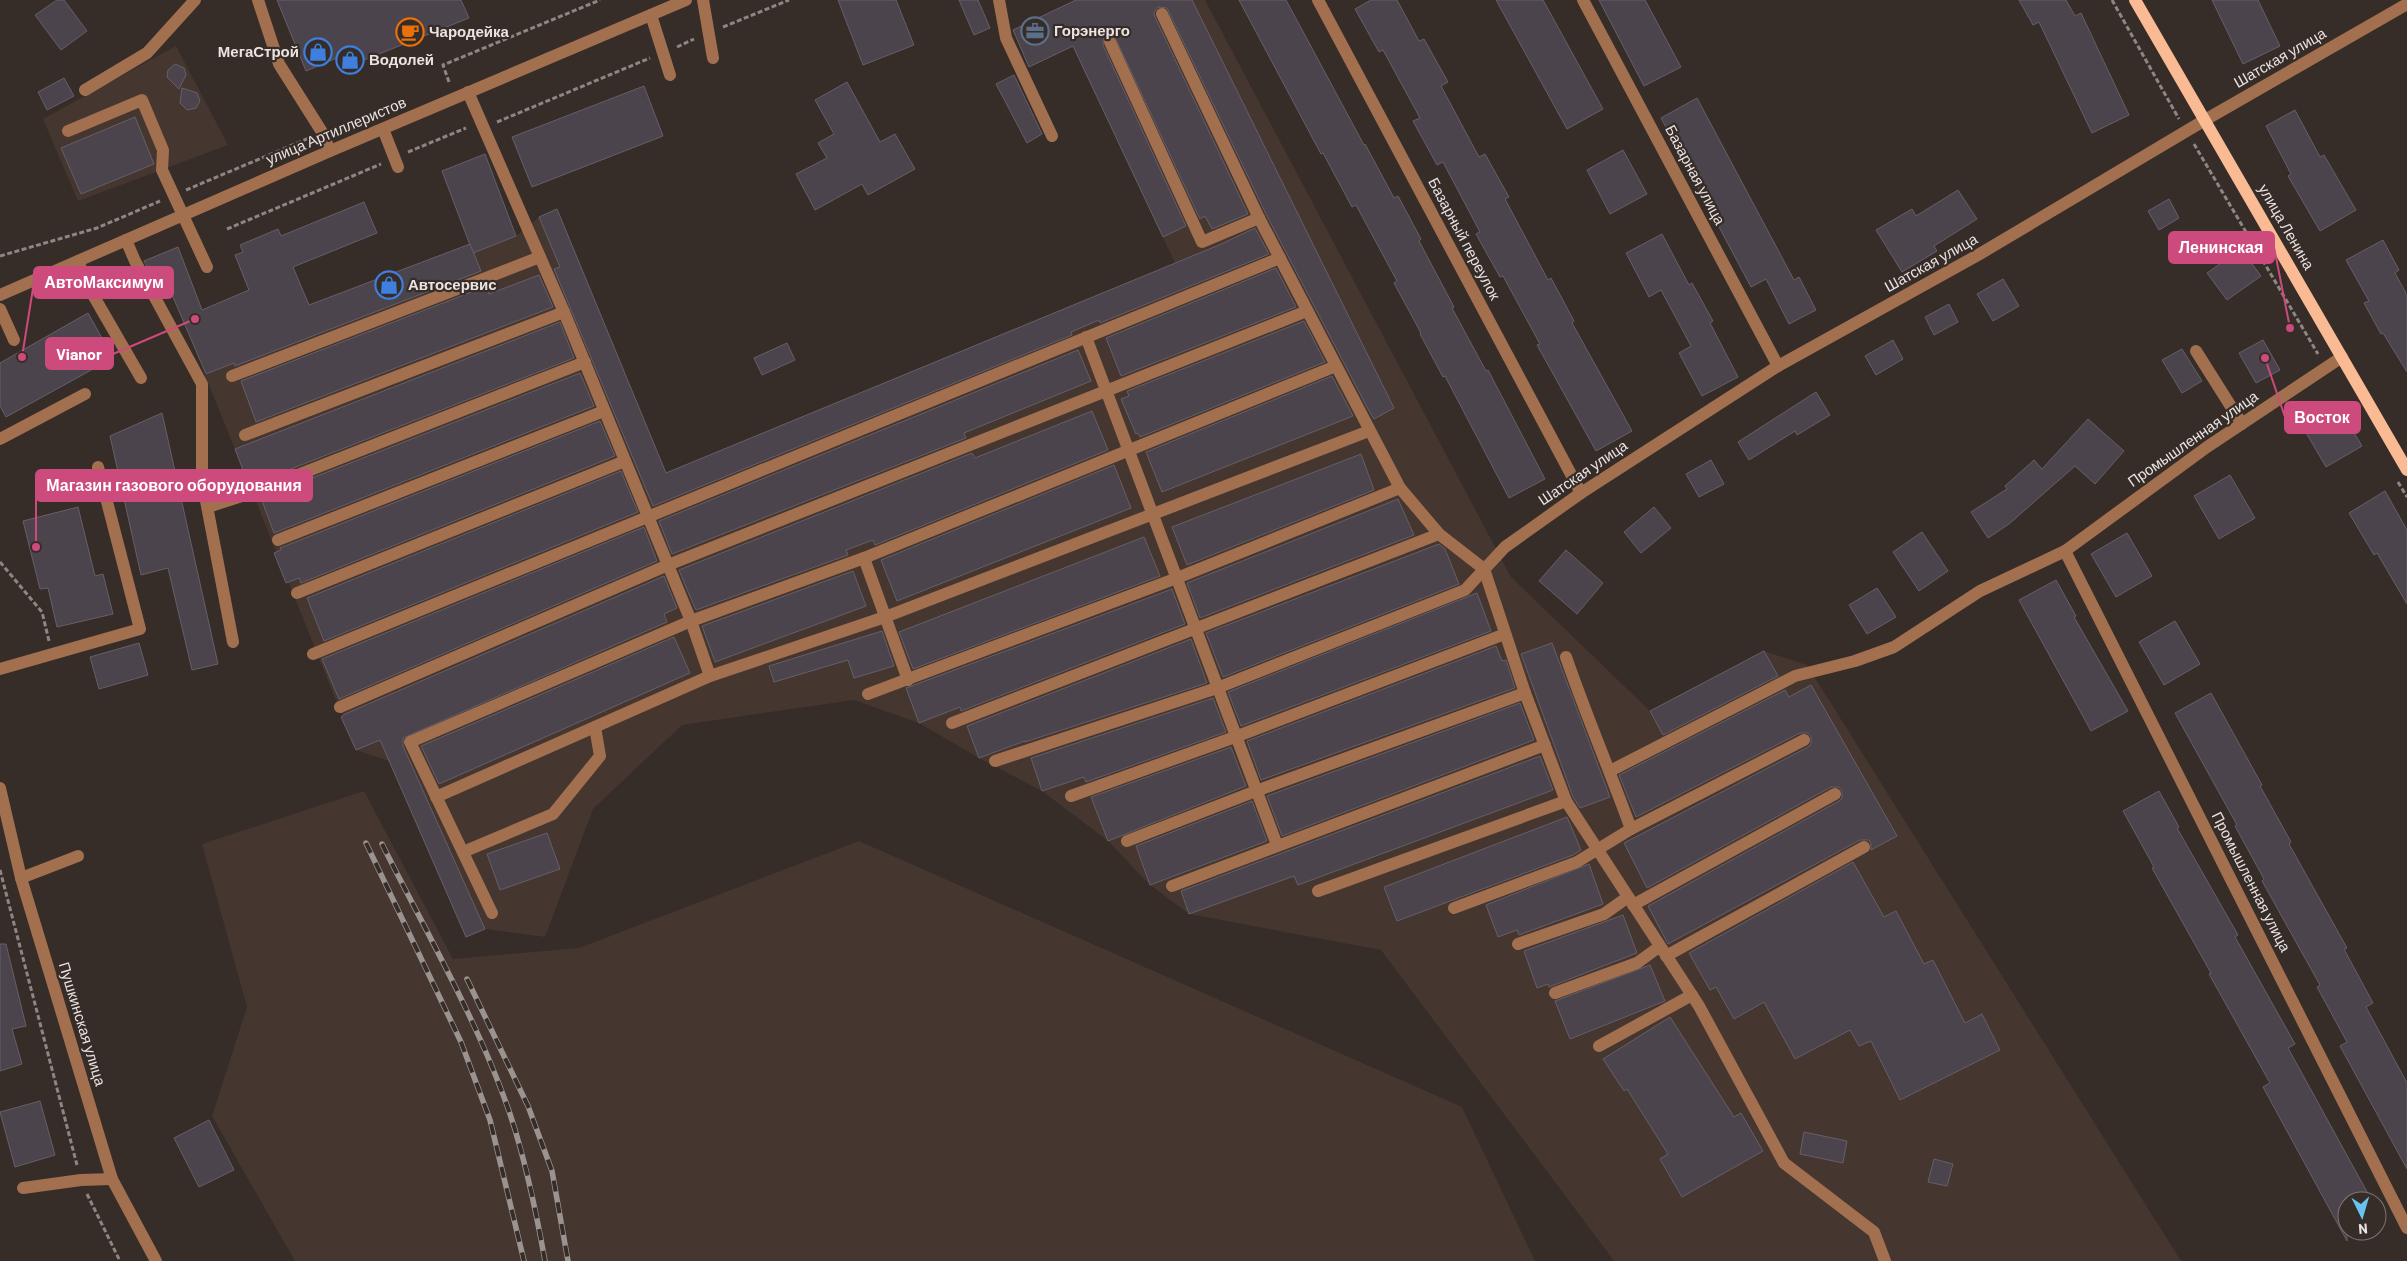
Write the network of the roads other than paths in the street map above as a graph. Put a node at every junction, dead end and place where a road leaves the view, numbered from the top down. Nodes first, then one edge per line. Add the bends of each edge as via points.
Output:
1 (195, 0) edge
2 (258, 0) edge
3 (686, 0) edge
4 (703, 0) edge
5 (999, 0) edge
6 (1318, 0) edge
7 (1582, 0) edge
8 (2135, 0) edge
9 (2407, 4) edge
10 (1162, 14) dead end
11 (651, 15) junction
12 (1110, 42) dead end
13 (713, 58) dead end
14 (670, 76) dead end
15 (85, 90) dead end
16 (468, 92) junction
17 (2205, 120) junction
18 (383, 129) junction
19 (68, 131) dead end
20 (1052, 136) dead end
21 (330, 151) junction
22 (396, 163) road end
23 (183, 216) junction
24 (1259, 218) junction
25 (126, 240) junction
26 (540, 257) junction
27 (1280, 258) junction
28 (78, 261) junction
29 (207, 267) dead end
30 (0, 295) edge
31 (0, 309) edge
32 (1307, 311) junction
33 (564, 312) junction
34 (1086, 337) junction
35 (14, 340) dead end
36 (2196, 351) dead end
37 (2342, 357) junction
38 (585, 362) junction
39 (1336, 366) junction
40 (1778, 366) junction
41 (232, 376) dead end
42 (141, 378) dead end
43 (1107, 391) junction
44 (85, 394) dead end
45 (604, 411) junction
46 (2242, 424) junction
47 (1369, 431) junction
48 (245, 435) dead end
49 (0, 439) edge
50 (1129, 449) junction
51 (625, 461) junction
52 (98, 467) dead end
53 (2407, 470) edge
54 (1400, 488) junction
55 (1580, 493) junction
56 (208, 507) junction
57 (1152, 514) junction
58 (648, 517) junction
59 (1439, 534) junction
60 (278, 540) dead end
61 (2065, 550) junction
62 (864, 558) junction
63 (668, 565) junction
64 (1484, 569) junction
65 (1177, 578) junction
66 (297, 593) dead end
67 (885, 617) junction
68 (691, 621) junction
69 (1195, 628) junction
70 (1505, 634) junction
71 (233, 642) dead end
72 (313, 654) dead end
73 (1566, 657) dead end
74 (0, 669) edge
75 (710, 676) junction
76 (908, 680) junction
77 (1217, 688) junction
78 (1525, 693) junction
79 (868, 694) dead end
80 (340, 707) dead end
81 (952, 723) dead end
82 (595, 727) junction
83 (1235, 737) junction
84 (1804, 740) dead end
85 (1545, 745) junction
86 (995, 760) dead end
87 (1610, 771) junction
88 (0, 788) edge
89 (1256, 791) junction
90 (1835, 794) dead end
91 (1071, 796) dead end
92 (436, 797) junction
93 (1566, 802) junction
94 (1631, 829) junction
95 (1127, 842) dead end
96 (1277, 845) junction
97 (1864, 847) dead end
98 (1597, 850) junction
99 (463, 852) junction
100 (78, 856) dead end
101 (21, 878) junction
102 (1172, 886) dead end
103 (1318, 891) dead end
104 (1631, 901) junction
105 (1454, 908) dead end
106 (492, 913) dead end
107 (1518, 944) dead end
108 (1663, 951) junction
109 (1555, 993) dead end
110 (1692, 995) junction
111 (1599, 1046) dead end
112 (112, 1179) junction
113 (23, 1188) dead end
114 (2407, 1228) edge
115 (156, 1261) edge
116 (1885, 1261) edge

1 - 15 street via 147,53
2 - 21 street via 279,64 322,132
3 - 11 street, улица Артиллеристов
4 - 13 street
5 - 20 street via 1006,38
6 - 55 street, Базарный переулок
7 - 40 street, Базарная улица
8 - 17 main road, улица Ленина
9 - 17 street, Шатская улица
10 - 24 street
11 - 14 street
11 - 16 street, улица Артиллеристов
12 - 24 street via 1202,242
16 - 18 street, улица Артиллеристов
16 - 26 street
17 - 37 main road, улица Ленина
17 - 40 street, Шатская улица via 1978,255
18 - 21 street, улица Артиллеристов
18 - 22 street
19 - 23 street via 142,100 163,150 162,170
21 - 23 street, улица Артиллеристов
23 - 25 street, улица Артиллеристов
23 - 29 street
24 - 27 street
25 - 28 street, улица Артиллеристов
25 - 56 street via 202,384 202,480
26 - 33 street
26 - 41 street
27 - 32 street
27 - 34 street
28 - 30 street, улица Артиллеристов
28 - 42 street via 89,288
31 - 35 street
32 - 39 street
32 - 43 street
33 - 38 street
33 - 48 street
34 - 43 street
34 - 58 street
36 - 46 street
37 - 46 street, Промышленная улица
37 - 53 main road, улица Ленина
38 - 45 street
38 - 56 street via 258,491
39 - 47 street
39 - 50 street
40 - 55 street, Шатская улица
43 - 50 street
43 - 63 street
44 - 49 street
45 - 51 street
45 - 60 street
46 - 61 street, Промышленная улица
47 - 54 street
47 - 57 street
50 - 57 street
50 - 62 street
51 - 58 street
51 - 66 street
52 - 74 street via 140,629
54 - 59 street
54 - 65 street
55 - 64 street, Шатская улица via 1505,547
56 - 71 street
57 - 65 street
57 - 67 street
58 - 63 street
58 - 72 street
59 - 64 street
59 - 69 street
61 - 87 street, Промышленная улица via 1980,591 1894,647 1795,676
61 - 114 street, Промышленная улица
62 - 67 street
62 - 68 street
63 - 68 street
63 - 80 street
64 - 70 street
64 - 77 street, Шатская улица via 1465,590
65 - 69 street
65 - 76 street
67 - 75 street
67 - 76 street
68 - 75 street
68 - 92 street via 410,742
69 - 77 street
69 - 81 street
70 - 78 street
70 - 83 street
73 - 87 street via 1593,735
75 - 82 street
76 - 79 street
77 - 83 street
77 - 86 street, Шатская улица
78 - 85 street
78 - 89 street
82 - 92 street
82 - 99 street via 600,756 553,814
83 - 89 street
83 - 91 street
84 - 94 street
85 - 93 street
85 - 96 street
87 - 94 street
88 - 101 street, Пушкинская улица
89 - 95 street
89 - 96 street
90 - 104 street
92 - 99 street
93 - 98 street
93 - 103 street
94 - 98 street
96 - 102 street
97 - 108 street
98 - 104 street
98 - 105 street via 1577,862
99 - 106 street
100 - 101 street
101 - 112 street, Пушкинская улица
104 - 107 street via 1604,914
104 - 108 street
108 - 109 street
108 - 110 street
110 - 111 street
110 - 116 street via 1784,1163 1874,1232
112 - 113 street
112 - 115 street, Пушкинская улица

